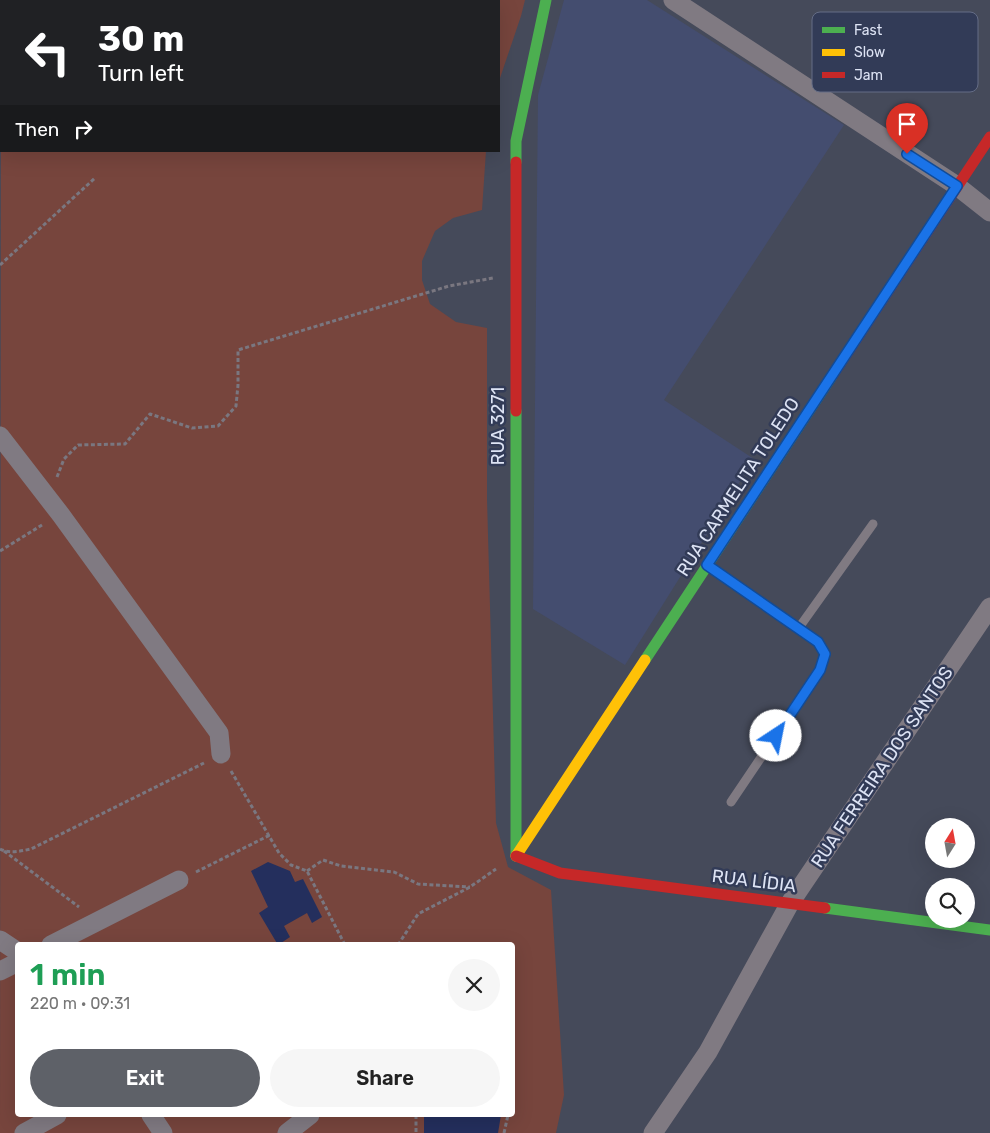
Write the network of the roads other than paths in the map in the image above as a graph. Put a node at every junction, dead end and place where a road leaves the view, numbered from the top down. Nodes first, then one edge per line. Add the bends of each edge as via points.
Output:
1 (546, 0) edge
2 (673, 0) edge
3 (812, 91) edge
4 (813, 92) edge
5 (990, 137) edge
6 (957, 186) junction
7 (990, 212) edge
8 (0, 436) edge
9 (874, 524) dead end
10 (707, 565) junction
11 (990, 607) edge
12 (798, 630) junction
13 (221, 754) road end
14 (731, 802) dead end
15 (516, 856) junction
16 (180, 880) road end
17 (790, 904) junction
18 (990, 930) edge
19 (0, 940) edge
20 (57, 942) edge
21 (15, 950) edge
22 (15, 964) edge
23 (0, 971) edge
24 (53, 1117) edge
25 (152, 1117) edge
26 (307, 1117) edge
27 (24, 1133) edge
28 (163, 1133) edge
29 (287, 1133) edge
30 (653, 1133) edge

1 - 15 street, RUA 3271 via 516,141
2 - 3 street
4 - 6 street
5 - 6 street, RUA CARMELITA TOLEDO
6 - 7 street
6 - 10 street, RUA CARMELITA TOLEDO
8 - 13 street via 219,733
9 - 12 lane
10 - 12 lane
10 - 15 street, RUA CARMELITA TOLEDO
11 - 17 street, RUA FERREIRA DOS SANTOS
12 - 14 lane via 818,642 825,654 820,670
15 - 17 street, RUA LÍDIA via 560,874
16 - 20 street
17 - 18 street, RUA LÍDIA
17 - 30 street, RUA FERREIRA DOS SANTOS via 708,1052
19 - 21 street
22 - 23 street
24 - 27 street
25 - 28 street
26 - 29 street

